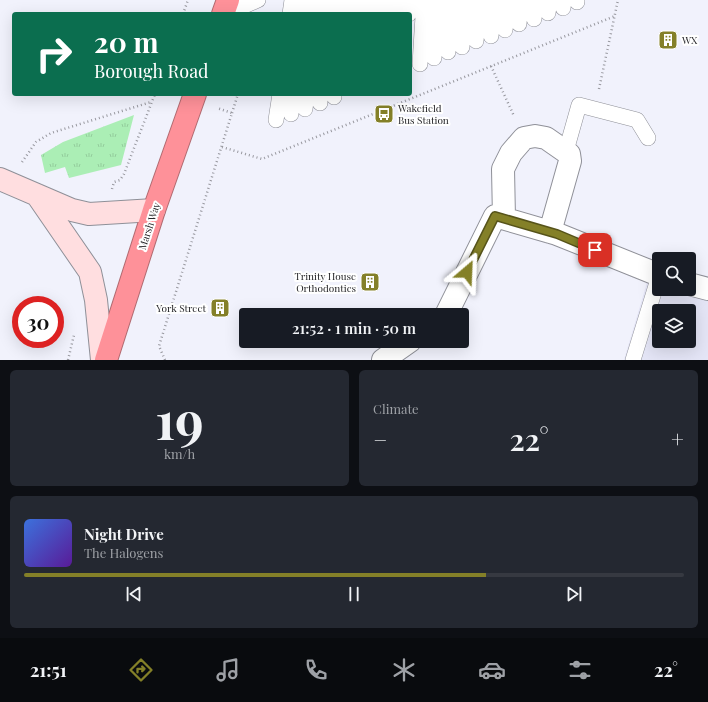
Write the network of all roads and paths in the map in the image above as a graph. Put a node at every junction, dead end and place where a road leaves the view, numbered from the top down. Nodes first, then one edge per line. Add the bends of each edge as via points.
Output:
1 (188, 0) edge
2 (228, 0) edge
3 (258, 0) edge
4 (292, 0) edge
5 (306, 0) edge
6 (318, 0) edge
7 (328, 0) edge
8 (340, 0) edge
9 (354, 0) edge
10 (368, 0) edge
11 (383, 0) edge
12 (396, 0) edge
13 (410, 0) edge
14 (424, 0) edge
15 (438, 0) edge
16 (451, 0) edge
17 (465, 0) edge
18 (480, 0) edge
19 (495, 0) edge
20 (509, 0) edge
21 (522, 0) edge
22 (536, 0) edge
23 (618, 0) edge
24 (184, 12) edge
25 (224, 12) edge
26 (231, 12) edge
27 (290, 12) edge
28 (304, 12) edge
29 (316, 12) edge
30 (327, 12) edge
31 (339, 12) edge
32 (353, 12) edge
33 (367, 12) edge
34 (382, 12) edge
35 (395, 12) edge
36 (409, 12) edge
37 (615, 16) junction
38 (534, 19) dead end
39 (520, 24) dead end
40 (505, 30) dead end
41 (491, 36) dead end
42 (476, 41) dead end
43 (462, 47) dead end
44 (448, 52) dead end
45 (434, 58) dead end
46 (420, 64) dead end
47 (491, 66) junction
48 (502, 91) dead end
49 (154, 96) edge
50 (237, 96) edge
51 (280, 96) edge
52 (293, 96) edge
53 (194, 97) edge
54 (152, 102) junction
55 (594, 109) junction
56 (232, 113) junction
57 (291, 114) dead end
58 (276, 120) dead end
59 (648, 138) dead end
60 (222, 147) junction
61 (566, 151) junction
62 (4, 181) edge
63 (37, 195) junction
64 (154, 210) junction
65 (105, 213) junction
66 (504, 218) junction
67 (554, 233) junction
68 (652, 273) edge
69 (696, 286) edge
70 (708, 289) edge
71 (653, 296) edge
72 (449, 308) edge
73 (400, 348) edge
74 (102, 360) edge
75 (106, 360) edge
76 (165, 360) edge
77 (383, 360) edge
78 (634, 360) edge

1 - 24 path
2 - 25 highway
3 - 26 lane
4 - 27 lane
5 - 28 lane
6 - 29 lane
7 - 30 lane
8 - 31 lane
9 - 32 lane
10 - 33 lane
11 - 34 lane
12 - 35 lane
13 - 36 lane
14 - 46 lane
15 - 45 lane
16 - 44 lane
17 - 43 lane
18 - 42 lane
19 - 41 lane
20 - 40 lane
21 - 39 lane
22 - 38 lane
23 - 37 path
37 - 47 path
37 - 55 path
47 - 48 path
47 - 60 path via 262,159
49 - 54 path
50 - 56 path
51 - 58 lane
52 - 57 lane
53 - 56 path
53 - 64 highway, Marsh Way
54 - 62 path via 51,133 36,142
54 - 65 path via 124,174 120,180 114,182
55 - 59 lane via 637,120
55 - 61 lane via 580,105
56 - 60 path
60 - 76 path via 159,346
61 - 66 street via 546,138 524,138 511,153 503,169
61 - 67 street via 570,154 570,161
62 - 63 street
63 - 65 street via 72,210 89,214
63 - 74 street via 90,272 96,300
64 - 65 street
64 - 75 highway, Marsh Way
66 - 67 street
66 - 72 street via 495,216
67 - 68 street
69 - 70 street
71 - 78 lane
73 - 77 street

